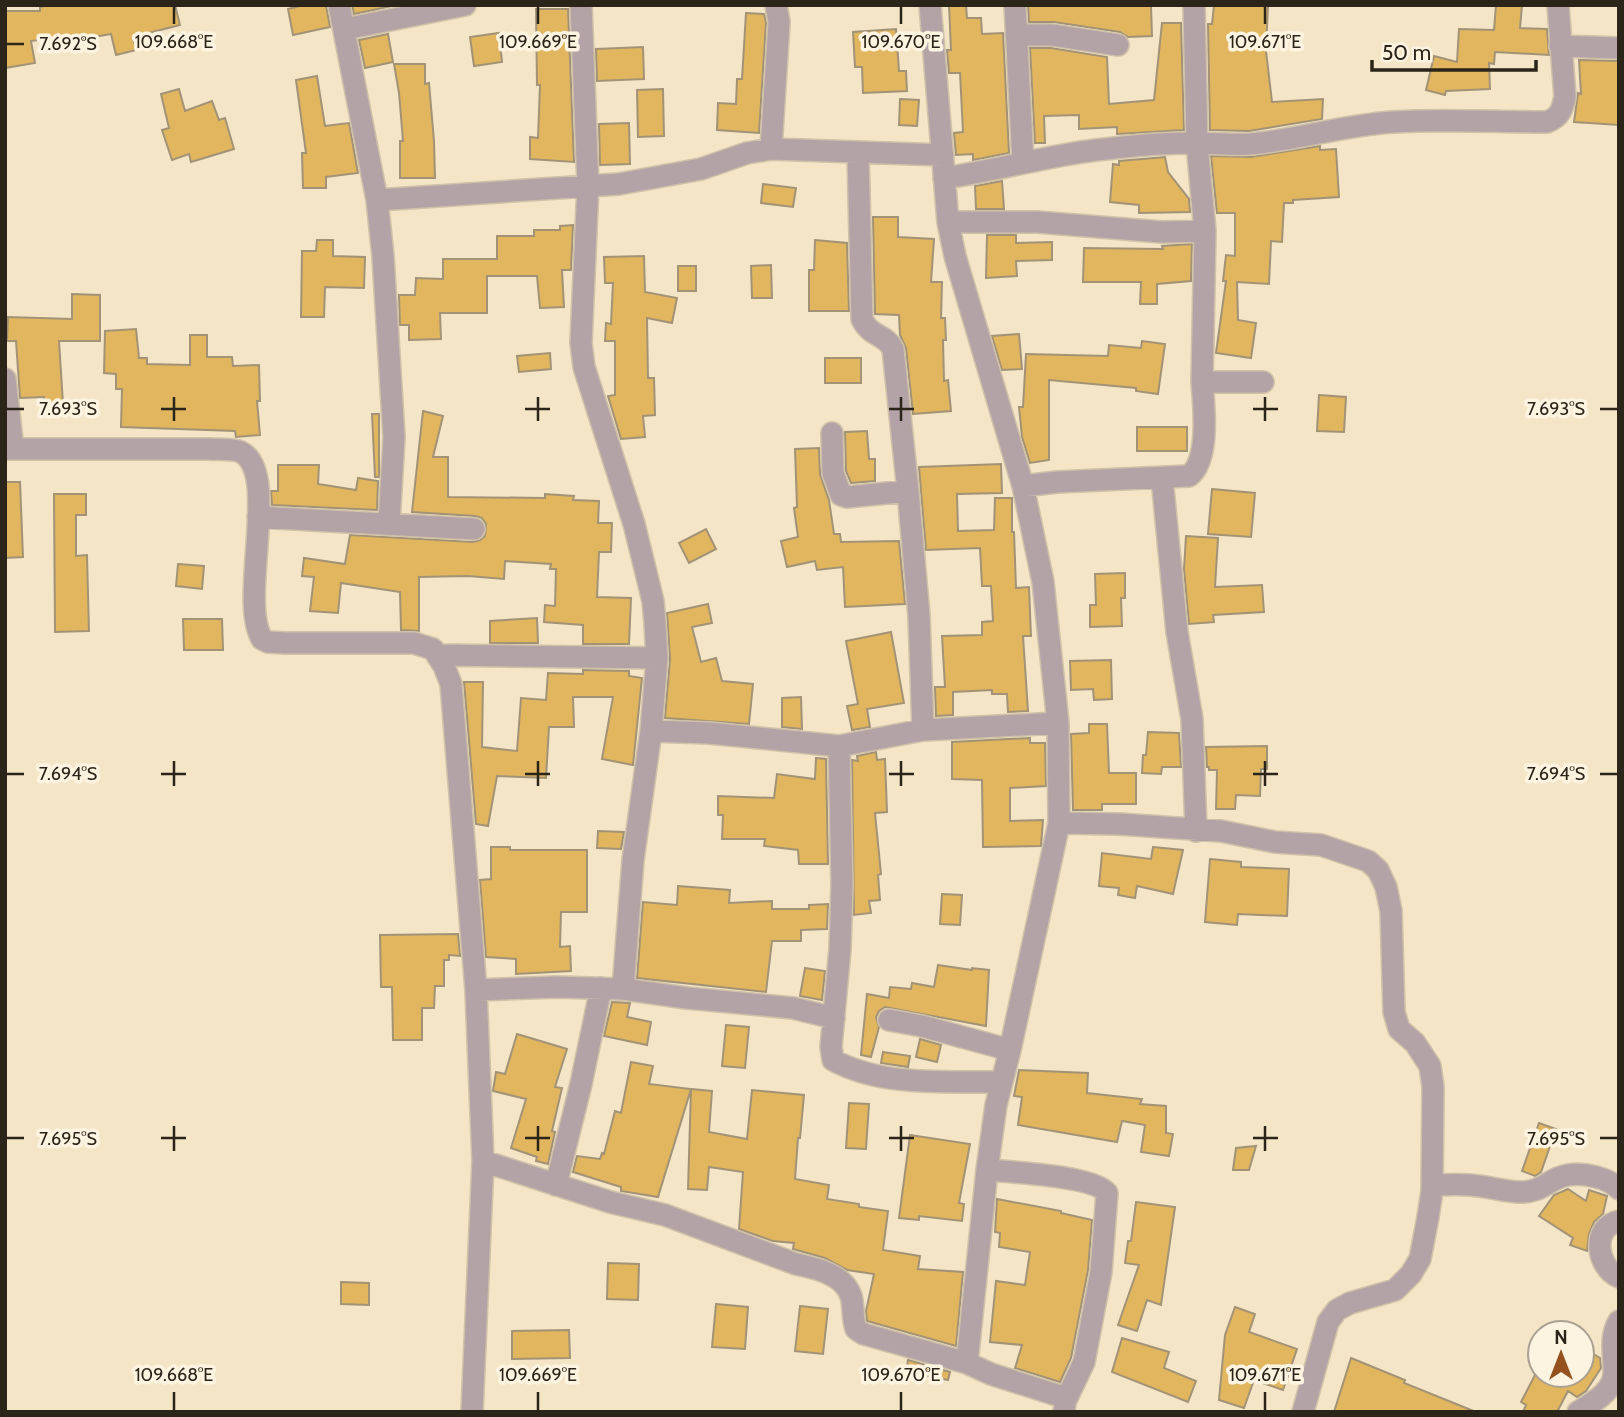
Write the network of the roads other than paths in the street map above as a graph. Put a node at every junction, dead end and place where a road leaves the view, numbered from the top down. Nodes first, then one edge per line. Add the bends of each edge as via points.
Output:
1 (339, 5) edge
2 (465, 5) edge
3 (581, 5) edge
4 (776, 5) edge
5 (930, 5) edge
6 (1015, 5) edge
7 (1194, 5) edge
8 (1558, 5) edge
9 (345, 29) junction
10 (1016, 35) junction
11 (1118, 45) dead end
12 (1560, 46) junction
13 (1619, 48) edge
14 (1197, 142) junction
15 (771, 149) junction
16 (858, 153) junction
17 (943, 155) junction
18 (1023, 163) junction
19 (944, 178) junction
20 (588, 185) junction
21 (377, 200) junction
22 (948, 222) junction
23 (1205, 231) junction
24 (5, 379) edge
25 (1202, 382) junction
26 (1263, 382) dead end
27 (832, 433) dead end
28 (9, 449) edge
29 (1163, 478) junction
30 (1023, 486) junction
31 (908, 491) junction
32 (258, 517) junction
33 (389, 523) junction
34 (474, 529) dead end
35 (438, 655) junction
36 (657, 658) junction
37 (1058, 723) junction
38 (923, 730) junction
39 (651, 731) junction
40 (839, 746) junction
41 (1059, 823) junction
42 (1196, 831) junction
43 (612, 988) junction
44 (476, 990) junction
45 (834, 1018) junction
46 (890, 1020) dead end
47 (1010, 1050) junction
48 (1001, 1082) junction
49 (483, 1161) junction
50 (987, 1170) junction
51 (556, 1185) junction
52 (1432, 1185) junction
53 (1619, 1189) edge
54 (1619, 1221) edge
55 (1619, 1277) edge
56 (1619, 1321) edge
57 (967, 1363) junction
58 (1065, 1407) edge
59 (472, 1412) edge
60 (1303, 1412) edge
61 (1578, 1412) edge

1 - 9 street
2 - 9 street
3 - 20 street
4 - 15 street via 779,22
5 - 17 street
6 - 10 street
7 - 14 street
8 - 12 street
9 - 21 street
10 - 11 street via 1052,35
10 - 18 street
12 - 13 street
12 - 14 street via 1565,97 1557,118 1547,122 1392,122 1283,141
14 - 18 street via 1100,149
14 - 23 street
15 - 16 street
15 - 20 street via 671,175
16 - 17 street
16 - 31 street via 862,319 868,330 893,349
17 - 19 street
18 - 19 street
19 - 22 street
20 - 21 street
20 - 36 street via 581,343 584,367 634,524 653,601
21 - 33 street via 394,437
22 - 23 street
22 - 30 street
23 - 25 street
24 - 28 street
25 - 26 street
25 - 29 street via 1200,461 1189,476
27 - 31 street via 833,473 841,495
28 - 32 street via 234,450 246,456 256,472
29 - 30 street
29 - 42 street via 1177,632 1192,719
30 - 37 street via 1043,582
31 - 38 street
32 - 33 street
32 - 35 street via 254,590 262,639 414,643 426,645
33 - 34 street
35 - 36 street
35 - 44 street via 451,684
36 - 39 street
37 - 38 street
37 - 41 street
38 - 40 street
39 - 40 street
39 - 43 street
40 - 45 street via 842,884
41 - 42 street
41 - 47 street
42 - 52 street via 1321,845 1368,861 1378,870 1391,911 1392,1001 1399,1029 1430,1066
43 - 44 street
43 - 45 street via 793,1008
43 - 51 street via 581,1084
44 - 49 street
45 - 48 street via 831,1054 842,1064 871,1075
46 - 47 street
47 - 48 street
48 - 50 street
49 - 51 street
49 - 59 street
50 - 57 street
50 - 58 street via 1051,1176 1101,1187 1107,1193 1101,1272 1086,1351
51 - 57 street via 665,1215 834,1276 851,1296 856,1329
52 - 53 street via 1538,1191 1569,1175 1604,1180
52 - 60 street via 1420,1259 1395,1290 1349,1303 1328,1322
54 - 55 street via 1605,1228 1600,1253 1607,1269
56 - 61 street via 1612,1345 1612,1384
57 - 58 street via 1060,1396

